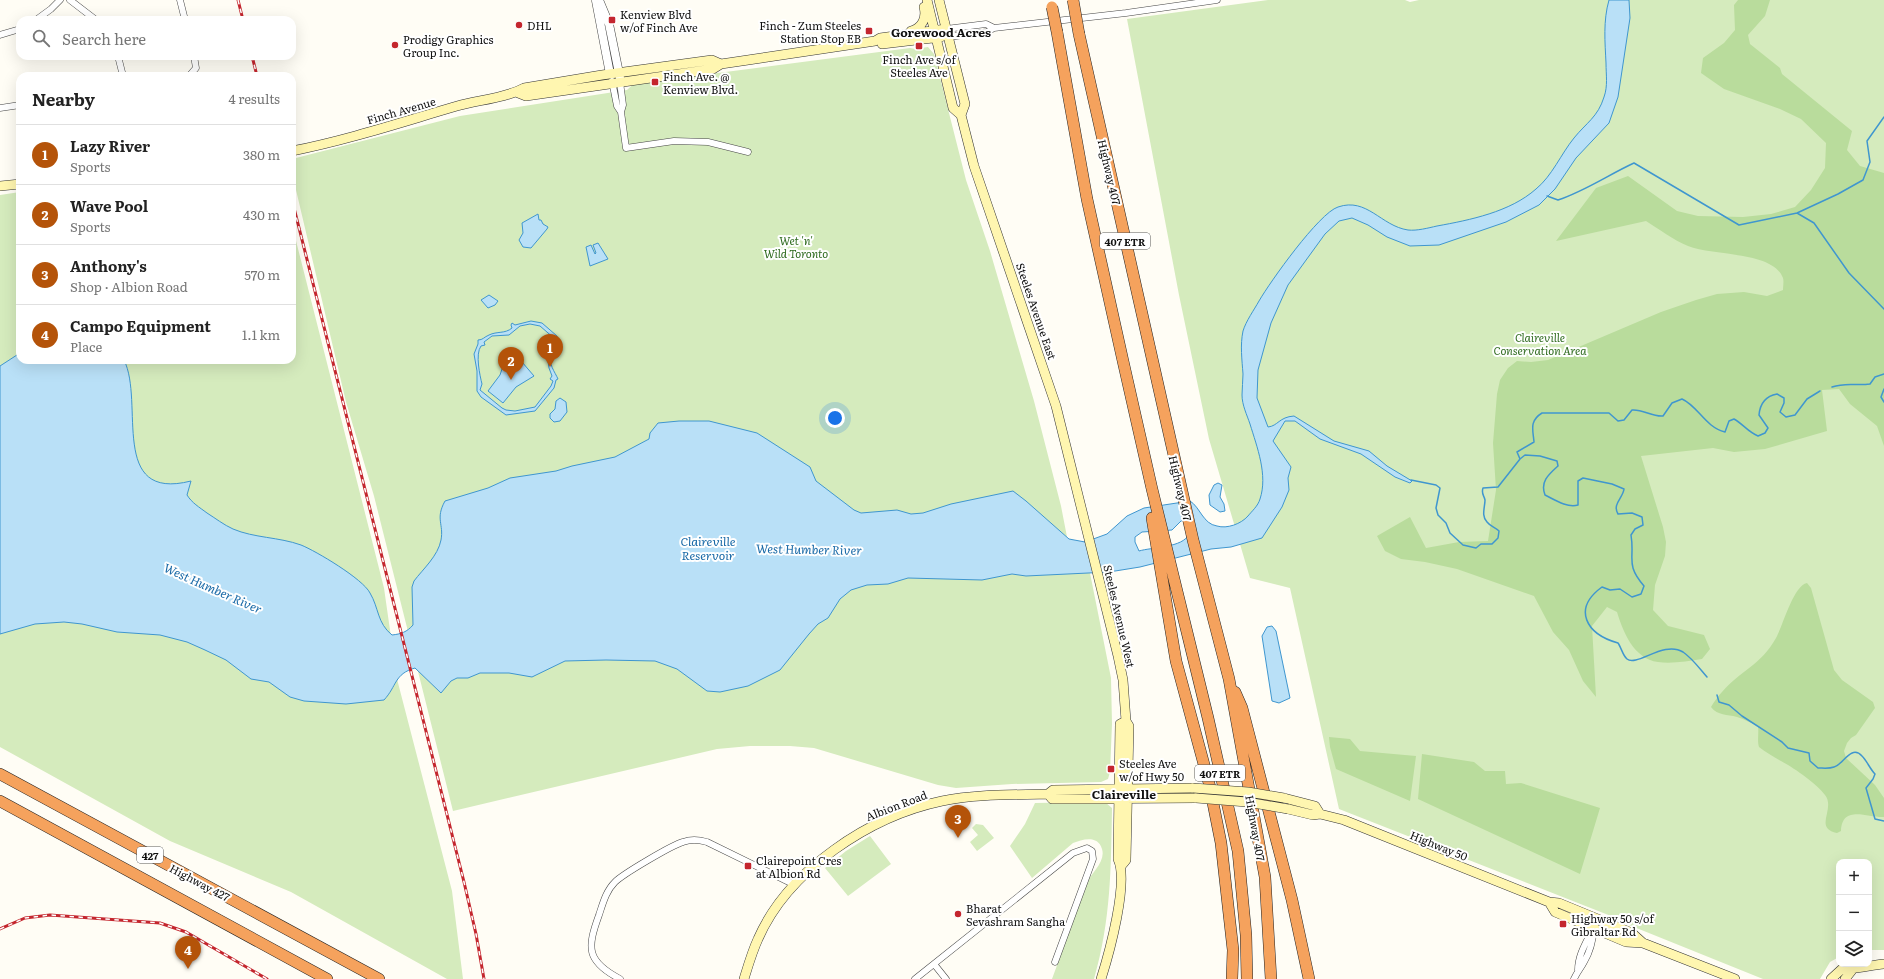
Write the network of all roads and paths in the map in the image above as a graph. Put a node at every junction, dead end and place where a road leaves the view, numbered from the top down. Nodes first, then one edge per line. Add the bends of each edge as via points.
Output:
1 (60, 0) edge
2 (70, 0) edge
3 (180, 0) edge
4 (596, 0) edge
5 (600, 0) edge
6 (923, 0) edge
7 (927, 0) edge
8 (939, 0) edge
9 (1073, 0) edge
10 (1217, 0) edge
11 (1051, 3) edge
12 (41, 16) edge
13 (91, 16) edge
14 (184, 16) edge
15 (16, 30) edge
16 (947, 33) junction
17 (935, 34) junction
18 (0, 35) edge
19 (877, 40) junction
20 (119, 60) edge
21 (195, 60) edge
22 (122, 72) edge
23 (192, 72) edge
24 (616, 78) junction
25 (16, 106) edge
26 (0, 108) edge
27 (961, 115) junction
28 (296, 150) edge
29 (748, 152) dead end
30 (16, 184) edge
31 (0, 186) edge
32 (1084, 517) joint
33 (1167, 570) junction
34 (1229, 679) junction
35 (1, 774) edge
36 (1123, 789) junction
37 (1048, 794) junction
38 (1123, 798) junction
39 (0, 801) edge
40 (1320, 814) junction
41 (795, 885) junction
42 (1549, 902) junction
43 (1597, 919) junction
44 (1594, 928) junction
45 (1231, 936) junction
46 (1643, 943) junction
47 (1055, 962) dead end
48 (934, 964) junction
49 (1884, 964) edge
50 (748, 966) junction
51 (1853, 970) junction
52 (326, 979) edge
53 (379, 979) edge
54 (620, 979) edge
55 (738, 979) edge
56 (744, 979) edge
57 (915, 979) edge
58 (946, 979) edge
59 (1101, 979) edge
60 (1226, 979) edge
61 (1232, 979) edge
62 (1247, 979) edge
63 (1271, 979) edge
64 (1308, 979) edge
65 (1574, 979) edge
66 (1735, 979) edge
67 (1831, 979) edge
68 (1845, 979) edge

1 - 12 street
2 - 13 street
3 - 14 street
4 - 24 street
5 - 24 street via 609,24
6 - 19 main road via 925,18 918,28
7 - 17 main road, Steeles Avenue East
8 - 16 main road, Steeles Avenue East
9 - 34 highway, Highway 407 / 407 ETR, bridge via 1078,34 1172,449
10 - 16 street via 994,28 987,32
11 - 33 highway, 407 ETR, bridge via 1087,199 1152,489 1152,514
15 - 18 street
16 - 17 main road, Finch Avenue
16 - 27 main road, Steeles Avenue East via 964,104
17 - 19 main road, Finch Avenue
17 - 27 main road, Steeles Avenue East via 953,108
19 - 24 main road, Finch Avenue via 720,64 713,69
20 - 22 street
21 - 23 street via 196,68
24 - 28 main road, Finch Avenue via 526,96 516,92
24 - 29 street via 617,106 621,112 626,148 674,141 702,142
25 - 26 street
27 - 32 main road, Steeles Avenue East via 974,166 1056,406
30 - 31 main road
32 - 36 main road, Steeles Avenue West via 1122,674 1126,720 1129,726
33 - 45 highway via 1176,661 1209,783 1228,891
33 - 62 highway, Highway 407 / 407 ETR via 1208,718 1238,851 1246,935
34 - 63 highway, Highway 407 / 407 ETR via 1265,877
34 - 64 highway via 1242,708 1292,900
35 - 53 highway, Highway 427 / 427
36 - 37 main road, Albion Road via 1053,790
36 - 38 main road, Steeles Avenue West
36 - 40 main road, Highway 50, bridge via 1193,788 1248,792 1315,806
37 - 38 main road, Albion Road via 1052,799
37 - 41 main road, Albion Road via 959,799 910,810 878,823 840,844
38 - 40 main road, Highway 50, bridge via 1196,798 1247,802 1313,815
38 - 59 main road, Steeles Avenue West via 1118,859 1121,866 1120,889 1115,925
39 - 52 highway, 427
40 - 42 main road, Highway 50 via 1350,823
41 - 50 main road, Albion Road via 765,924
41 - 54 street via 707,842 695,840 678,844 619,879 604,898 591,937 591,948 603,969
42 - 43 main road, Highway 50 via 1559,903
42 - 44 main road, Highway 50 via 1555,912
43 - 44 street
43 - 46 main road, Highway 50 via 1632,933
44 - 46 main road, Highway 50 via 1626,942
44 - 65 street via 1593,940
45 - 60 highway
45 - 61 highway
46 - 66 main road, Highway 50
47 - 48 street via 1093,859 1092,851 1087,848 1073,853
48 - 57 street
48 - 58 street
49 - 51 main road
50 - 55 main road, Albion Road
50 - 56 main road, Albion Road
51 - 67 main road via 1843,968
51 - 68 main road

